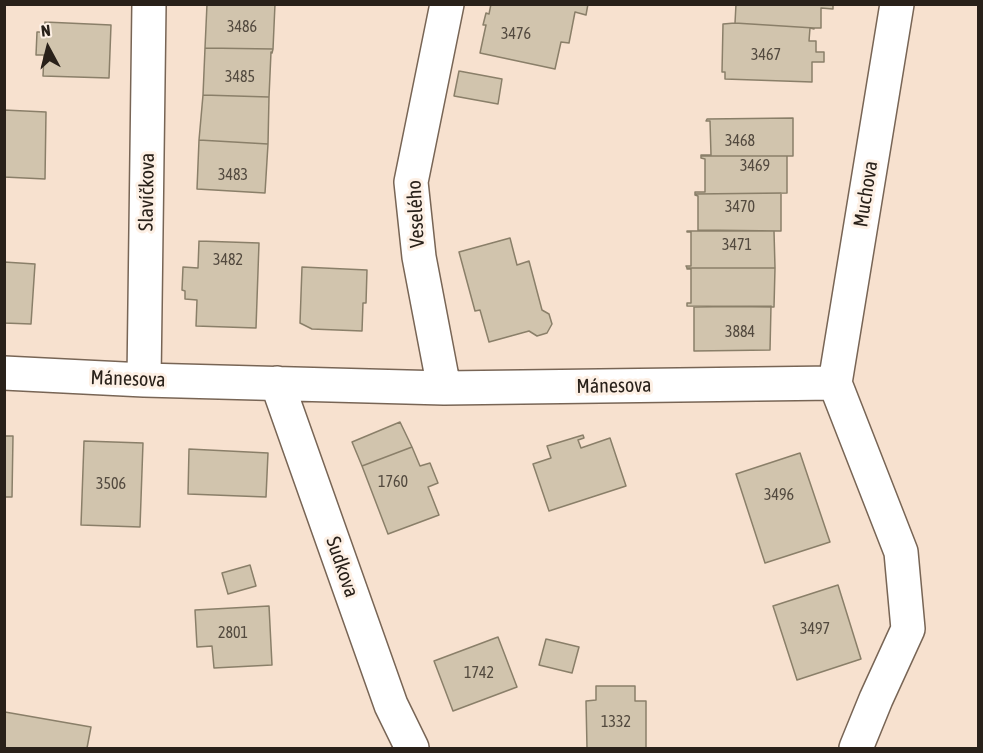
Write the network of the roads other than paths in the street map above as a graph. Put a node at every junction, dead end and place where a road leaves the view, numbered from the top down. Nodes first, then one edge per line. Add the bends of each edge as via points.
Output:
1 (149, 4) edge
2 (447, 4) edge
3 (897, 4) edge
4 (4, 373) edge
5 (144, 380) junction
6 (277, 383) junction
7 (835, 383) junction
8 (444, 388) junction
9 (412, 748) edge
10 (856, 748) edge

1 - 5 street, Slavíčkova
2 - 8 street, Veselého via 411,182 419,257
3 - 7 street, Muchova
4 - 5 street, Mánesova
5 - 6 street, Mánesova
6 - 8 street, Mánesova
6 - 9 street, Sudkova via 391,705
7 - 8 street, Mánesova
7 - 10 street via 901,552 908,629

